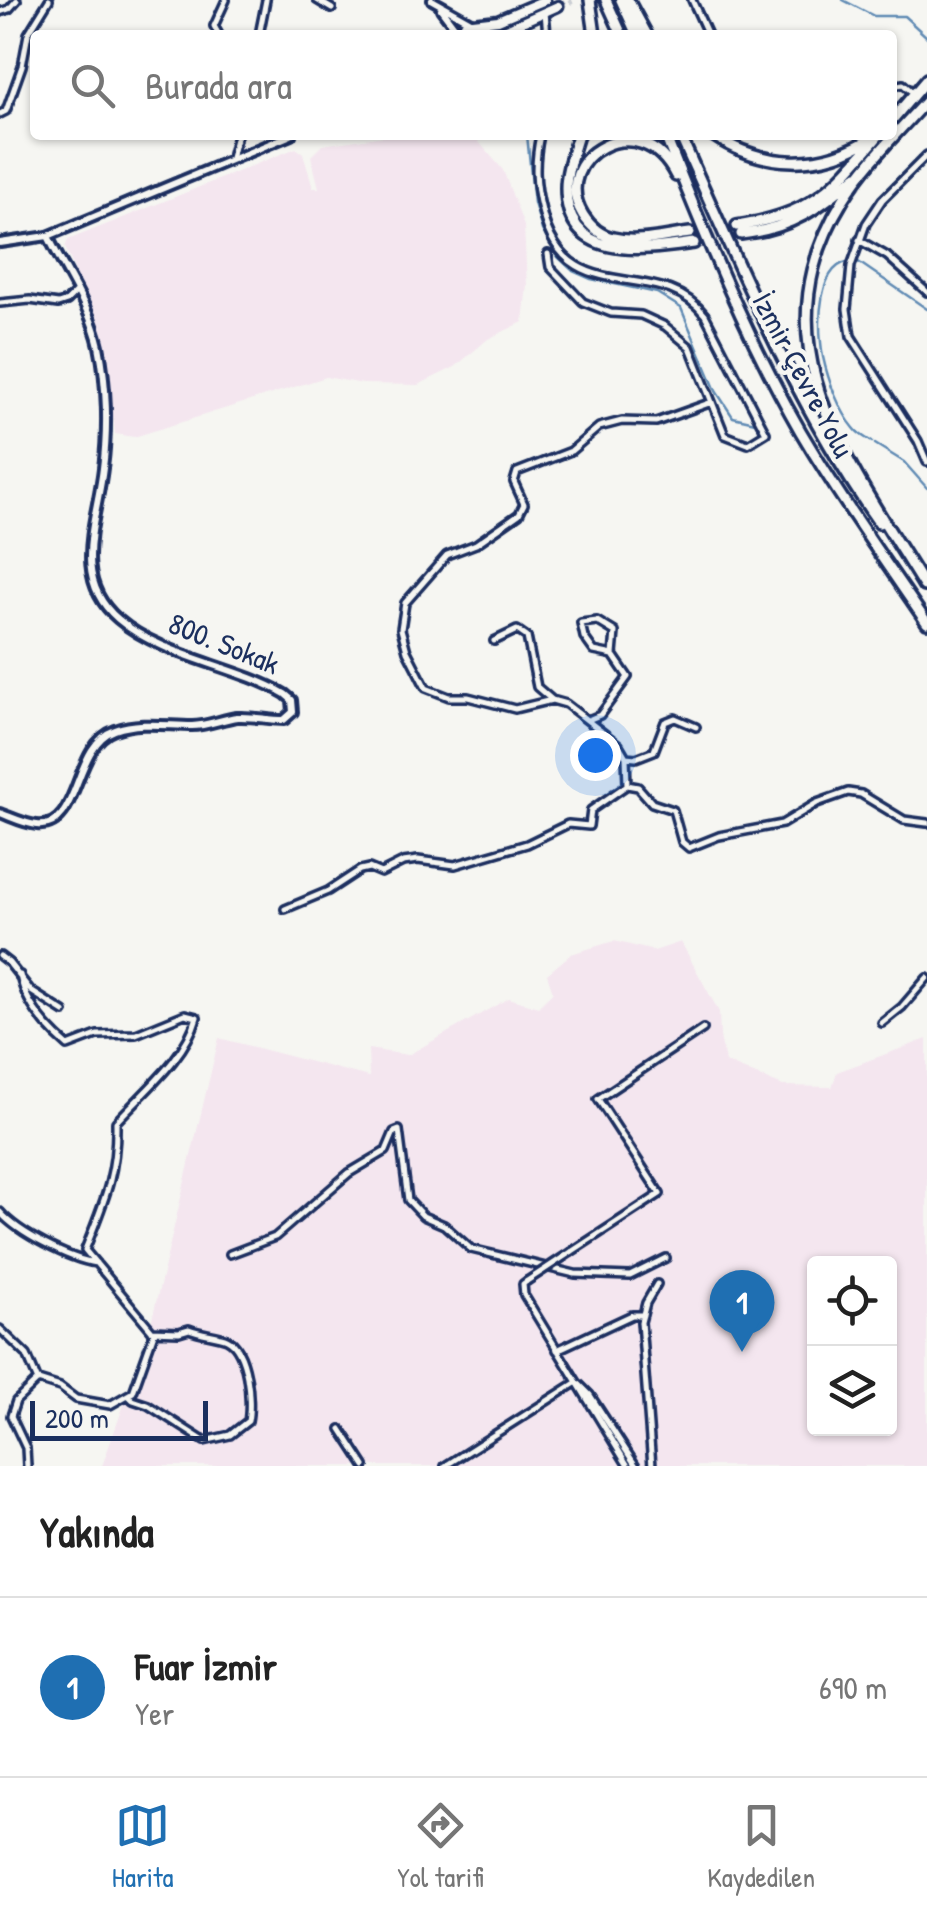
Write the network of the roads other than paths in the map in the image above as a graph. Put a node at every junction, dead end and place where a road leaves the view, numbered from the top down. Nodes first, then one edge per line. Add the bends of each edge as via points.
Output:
1 (17, 0) edge
2 (48, 0) edge
3 (226, 0) edge
4 (266, 0) edge
5 (316, 0) edge
6 (432, 0) edge
7 (546, 0) edge
8 (590, 0) edge
9 (606, 0) edge
10 (624, 0) edge
11 (692, 0) edge
12 (558, 6) dead end
13 (332, 8) dead end
14 (0, 12) edge
15 (545, 12) junction
16 (471, 22) junction
17 (30, 30) edge
18 (216, 30) edge
19 (260, 30) edge
20 (455, 30) edge
21 (460, 30) edge
22 (480, 30) edge
23 (504, 30) edge
24 (547, 30) edge
25 (594, 30) edge
26 (620, 30) edge
27 (635, 30) edge
28 (644, 30) edge
29 (706, 30) edge
30 (30, 31) edge
31 (927, 79) edge
32 (897, 85) edge
33 (910, 90) dead end
34 (927, 100) edge
35 (0, 114) edge
36 (897, 114) edge
37 (897, 134) edge
38 (236, 140) edge
39 (278, 140) edge
40 (539, 140) edge
41 (577, 140) edge
42 (632, 140) edge
43 (632, 140) edge
44 (667, 140) edge
45 (682, 140) edge
46 (723, 140) edge
47 (869, 140) edge
48 (873, 140) edge
49 (891, 140) edge
50 (927, 155) edge
51 (876, 157) junction
52 (231, 158) junction
53 (48, 236) junction
54 (859, 240) junction
55 (708, 242) junction
56 (0, 243) edge
57 (548, 254) dead end
58 (77, 290) junction
59 (927, 292) edge
60 (0, 302) edge
61 (712, 402) junction
62 (927, 462) edge
63 (926, 588) edge
64 (927, 623) edge
65 (494, 640) dead end
66 (613, 654) junction
67 (552, 700) junction
68 (588, 720) junction
69 (696, 727) dead end
70 (626, 756) junction
71 (627, 785) junction
72 (0, 812) edge
73 (927, 823) edge
74 (285, 908) dead end
75 (0, 956) edge
76 (20, 975) junction
77 (927, 978) edge
78 (64, 1012) dead end
79 (882, 1024) dead end
80 (702, 1029) dead end
81 (0, 1212) edge
82 (230, 1254) dead end
83 (666, 1258) dead end
84 (96, 1263) junction
85 (657, 1284) dead end
86 (643, 1315) junction
87 (0, 1329) edge
88 (152, 1331) junction
89 (557, 1350) junction
90 (38, 1381) junction
91 (577, 1382) junction
92 (128, 1394) junction
93 (342, 1429) dead end
94 (28, 1466) edge
95 (366, 1466) edge
96 (444, 1466) edge
97 (628, 1466) edge
98 (636, 1466) edge
99 (652, 1466) edge

1 - 14 street
2 - 17 street
3 - 18 street
4 - 19 street
5 - 13 street
6 - 16 main road
6 - 20 main road
7 - 16 main road via 498,20
8 - 25 highway
9 - 26 highway
10 - 27 highway
10 - 28 highway
11 - 29 street
12 - 15 main road
15 - 23 main road
15 - 24 street
16 - 21 main road
16 - 22 main road
30 - 35 street
31 - 36 highway
32 - 33 street
34 - 37 highway
38 - 52 street
39 - 52 main road
40 - 61 street via 534,181 557,247 590,274 692,298 766,433 748,444 734,441
41 - 42 highway via 566,188 571,214 584,233 620,250 692,238 628,240 598,231 586,219 576,199 582,167 595,150
43 - 55 highway via 670,165
44 - 55 highway, İzmir Çevre Yolu
45 - 63 highway, İzmir Çevre Yolu via 801,395
46 - 47 highway via 764,159 799,162 836,156
48 - 51 highway via 818,199 739,230 780,227 815,211
49 - 51 highway
50 - 54 street via 872,213
51 - 63 highway via 836,214 818,256 808,303 808,353 832,432
52 - 53 main road
53 - 56 main road
53 - 58 main road
54 - 59 street
54 - 62 street via 847,310 852,336
55 - 64 highway, İzmir Çevre Yolu via 802,432
57 - 61 street via 550,267 583,302 642,315 681,339
58 - 60 street via 58,304
58 - 72 main road, 800. Sokak via 99,344 104,383 104,466 90,538 99,597 141,635 286,694 292,712 284,720 241,717 114,730 95,741 70,804 48,824
61 - 67 street via 656,422 599,427 571,451 517,472 514,482 524,504 519,514 447,555 405,603 401,629 407,651 433,692 515,709
65 - 67 street via 517,630 526,637 538,687
66 - 66 street via 614,632 597,621 580,624 594,651
66 - 68 street via 627,682 600,716
67 - 68 street
68 - 70 street
69 - 70 street via 675,718 665,722 654,751
70 - 71 street
71 - 73 street via 673,810 689,848 782,824 848,792
71 - 74 street via 592,810 589,826 568,824 455,865 418,860 382,873 360,870
75 - 76 street
76 - 78 street via 31,991
76 - 84 street via 33,1009 68,1046 97,1035 136,1034 184,1014 197,1017 152,1090 116,1122 111,1186 86,1250
77 - 79 street
80 - 89 street, bridge via 598,1099 660,1194 523,1284
81 - 84 street via 26,1233
82 - 83 street via 275,1237 348,1173 386,1151 400,1130 408,1200 471,1250 575,1274 630,1276
84 - 88 street
85 - 86 street
86 - 89 street
86 - 99 street
87 - 90 street via 27,1355
88 - 92 street
88 - 92 street via 190,1329 236,1346 249,1380 248,1421 230,1435 204,1441
89 - 91 street
90 - 92 street via 76,1399 110,1405
90 - 94 street via 16,1401 12,1416
91 - 96 street
91 - 97 street
91 - 98 street
93 - 95 street

